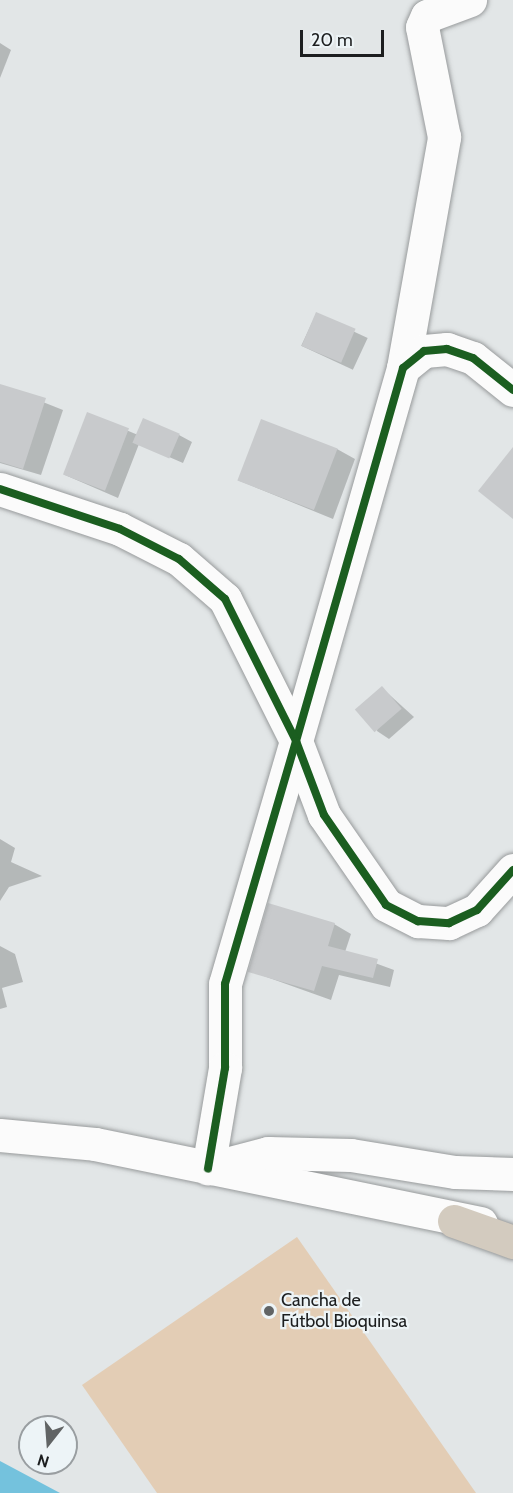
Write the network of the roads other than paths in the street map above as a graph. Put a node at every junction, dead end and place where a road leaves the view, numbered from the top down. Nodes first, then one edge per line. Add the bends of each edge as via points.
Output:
1 (470, 0) edge
2 (403, 368) junction
3 (513, 390) edge
4 (0, 489) edge
5 (296, 741) junction
6 (513, 870) edge
7 (0, 1135) edge
8 (208, 1168) junction
9 (513, 1174) edge
10 (454, 1221) junction
11 (513, 1226) edge
12 (513, 1242) edge

1 - 2 street via 435,11 422,27 444,137
2 - 3 street via 424,351 447,349 473,358
2 - 5 street
4 - 5 street via 120,529 179,560 225,599
5 - 6 street via 324,815 386,905 418,921 449,922 477,910
5 - 8 street via 225,984 225,1068
7 - 8 street via 95,1144
8 - 9 street via 268,1153 351,1155 455,1172
8 - 10 street
10 - 11 street
10 - 12 highway

